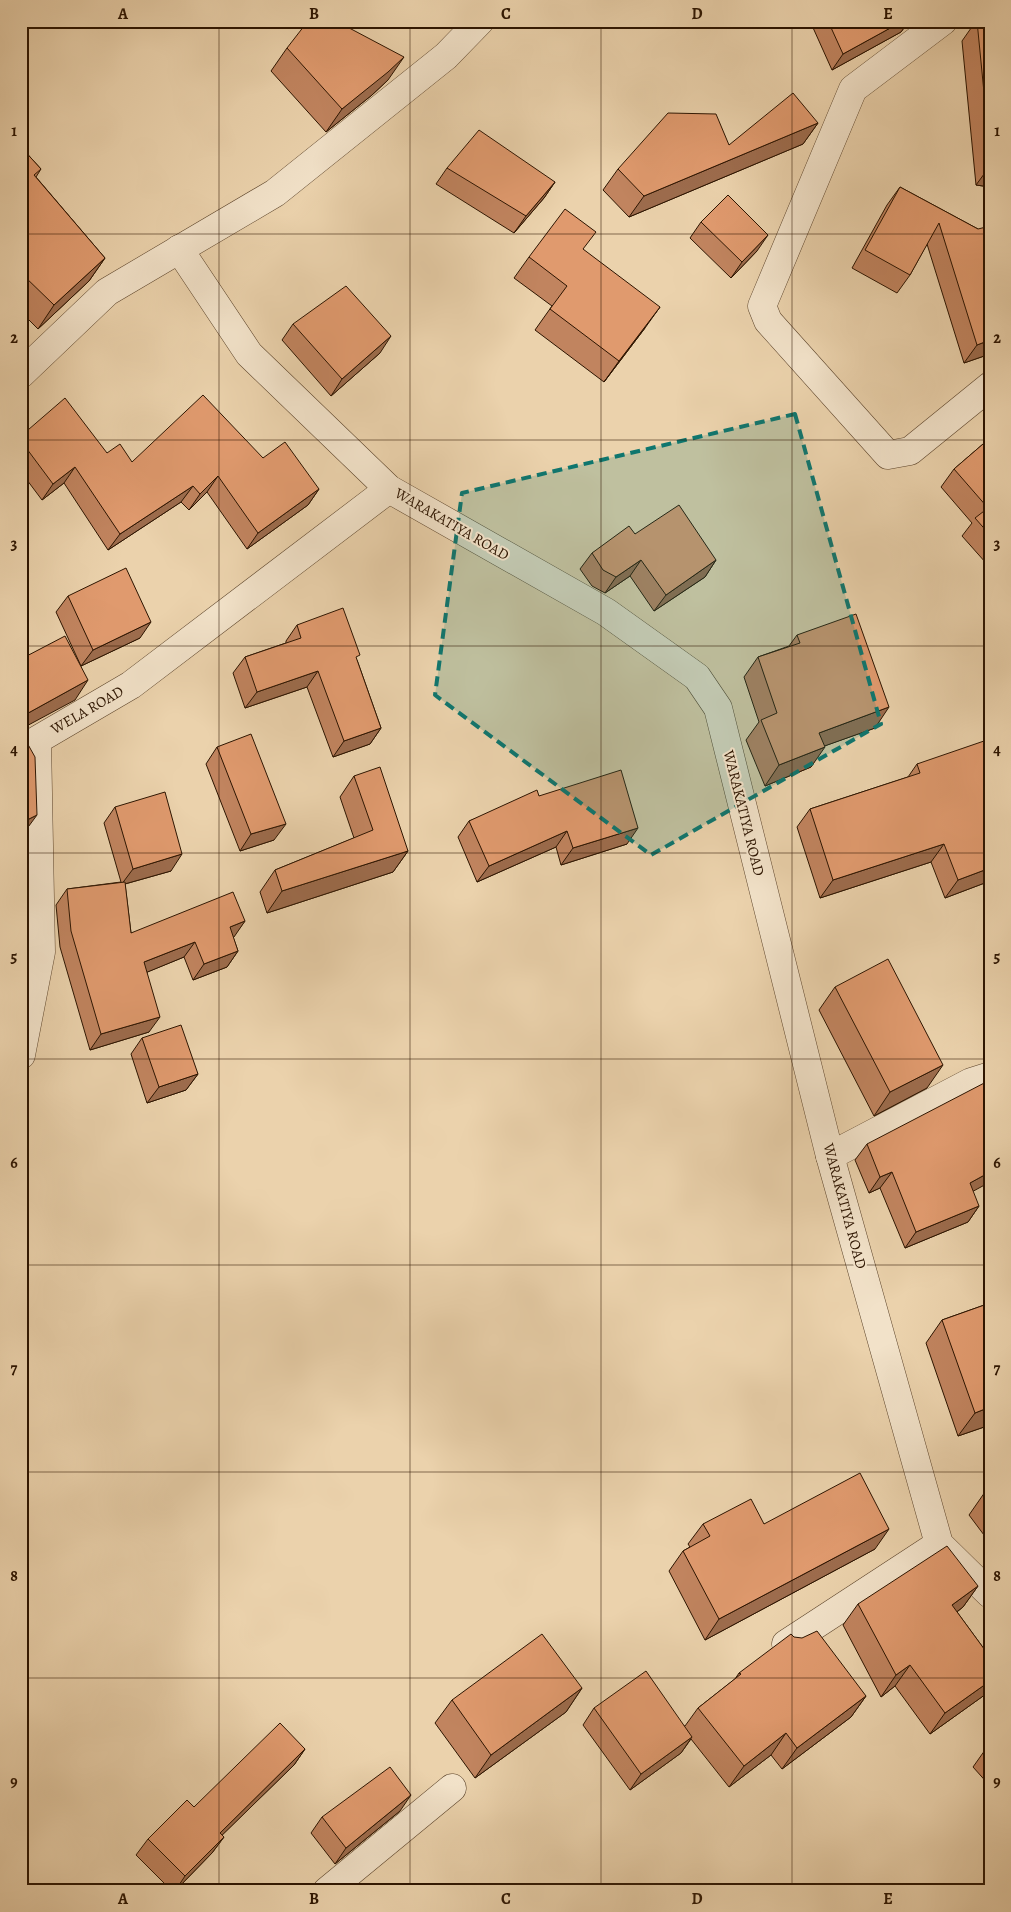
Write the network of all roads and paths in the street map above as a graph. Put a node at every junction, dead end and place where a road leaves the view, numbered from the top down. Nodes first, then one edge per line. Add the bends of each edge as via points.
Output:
1 (480, 21) edge
2 (943, 21) edge
3 (179, 249) junction
4 (21, 374) edge
5 (990, 386) edge
6 (389, 489) junction
7 (21, 1055) edge
8 (990, 1076) edge
9 (830, 1156) junction
10 (939, 1544) junction
11 (990, 1594) edge
12 (786, 1644) edge
13 (452, 1788) dead end
14 (327, 1891) edge

1 - 3 street via 446,56 275,192
2 - 5 street via 853,89 762,306 768,321 888,455 910,451
3 - 4 street via 107,292
3 - 6 street, WARAKATIYA ROAD via 249,354
6 - 7 street, WELA ROAD via 131,684 37,740 41,952
6 - 9 street, WARAKATIYA ROAD via 606,612 697,677 718,708
8 - 9 street via 971,1082
9 - 10 street, WARAKATIYA ROAD
10 - 11 street, WARAKATIYA ROAD
10 - 12 street
13 - 14 street

